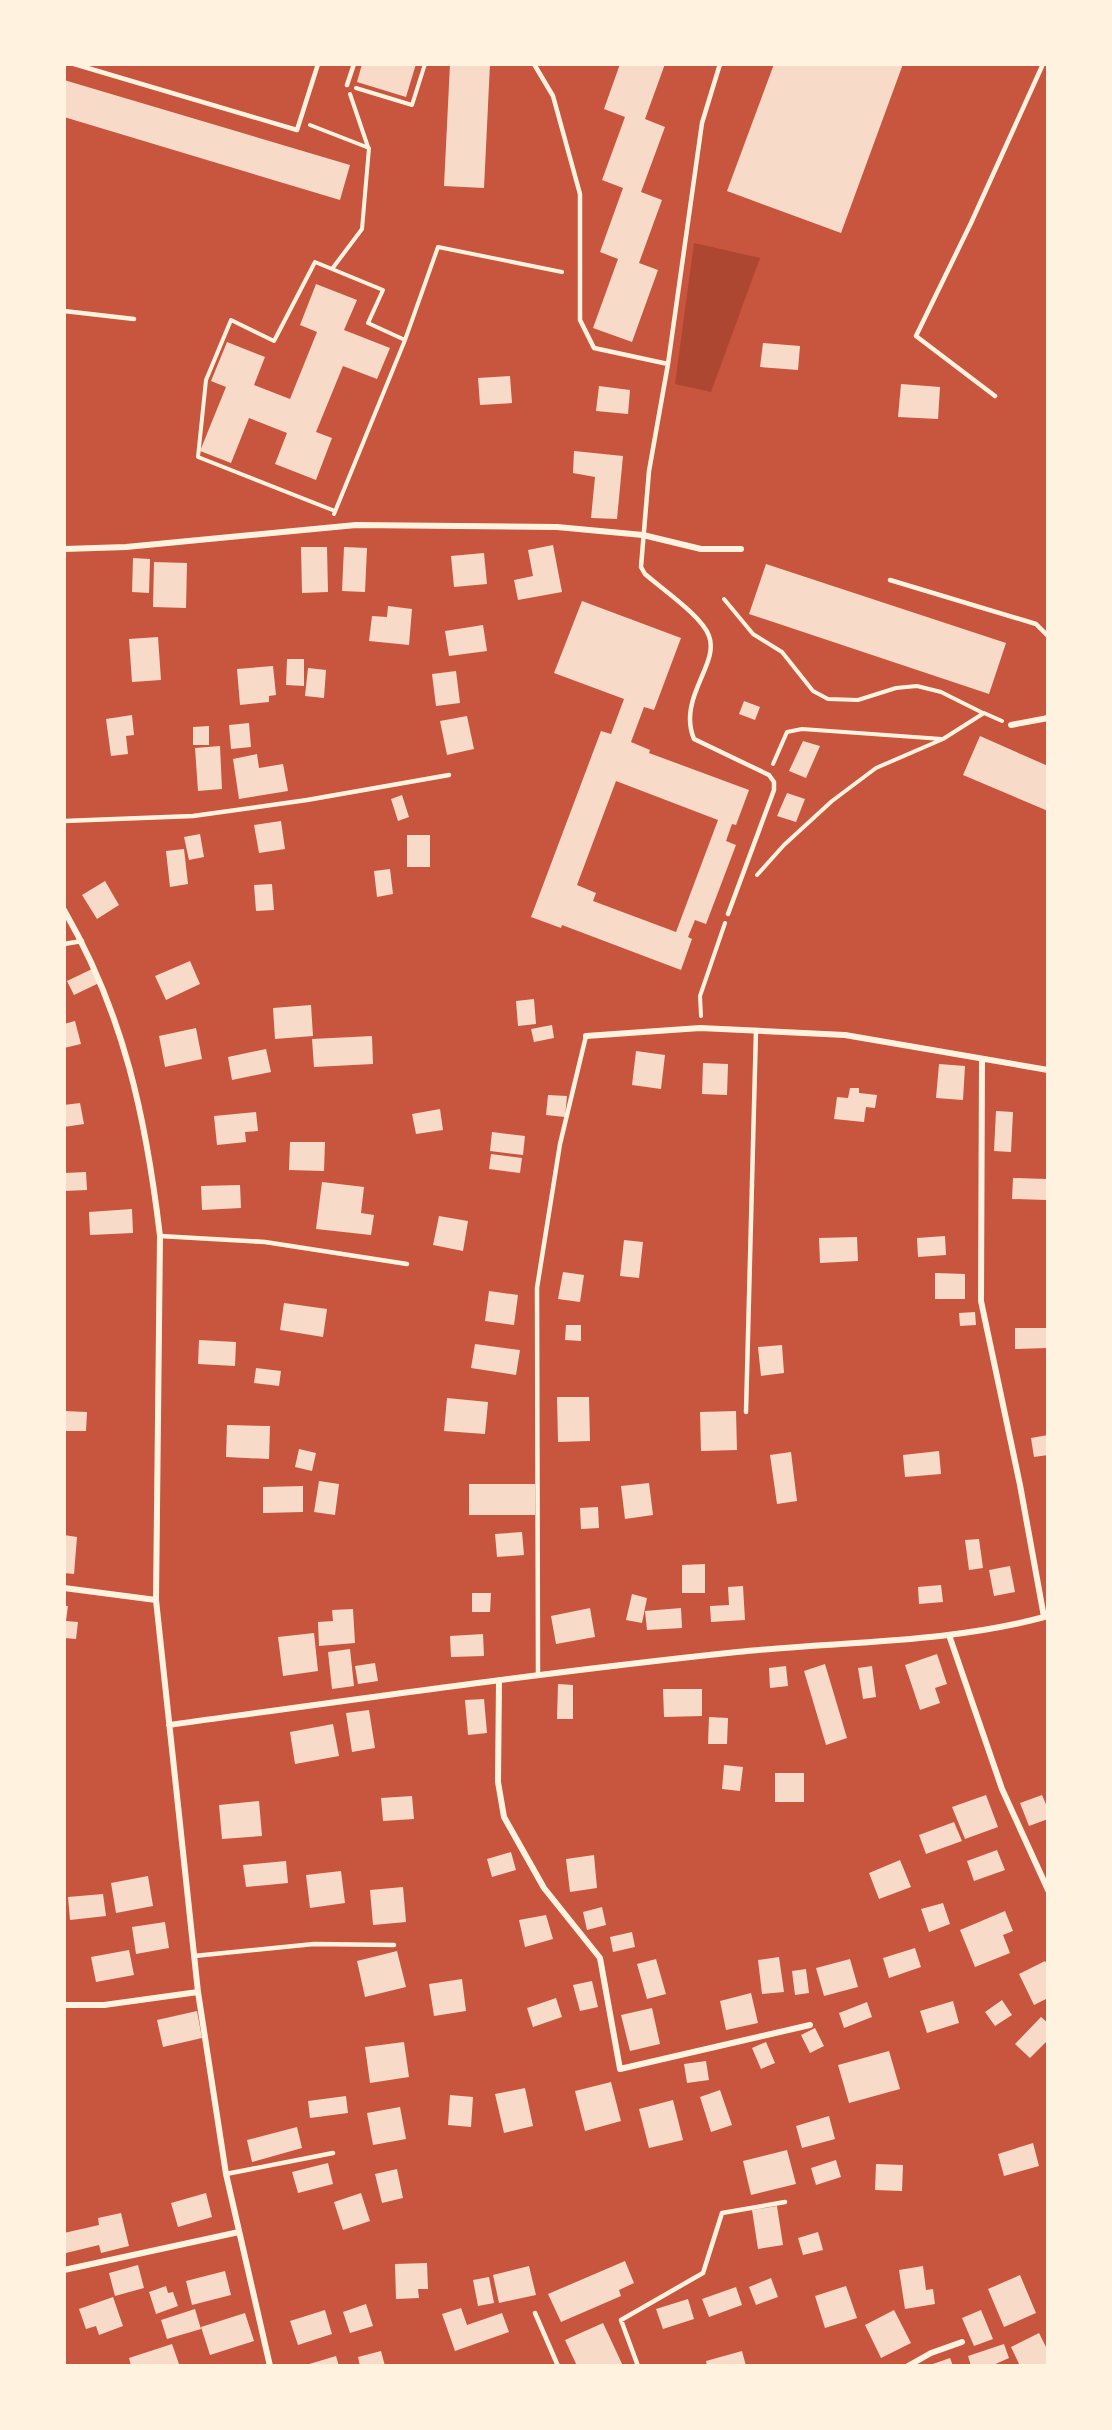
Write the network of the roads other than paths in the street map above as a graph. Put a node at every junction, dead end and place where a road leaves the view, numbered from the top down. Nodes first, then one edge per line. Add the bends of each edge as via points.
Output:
1 (74, 64) edge
2 (318, 64) edge
3 (354, 64) edge
4 (534, 64) edge
5 (720, 64) edge
6 (1043, 64) edge
7 (347, 85) road end
8 (64, 311) edge
9 (134, 320) dead end
10 (668, 364) junction
11 (995, 396) dead end
12 (643, 535) junction
13 (64, 549) edge
14 (741, 549) dead end
15 (890, 580) dead end
16 (1047, 636) edge
17 (1047, 718) edge
18 (1011, 725) road end
19 (449, 775) dead end
20 (64, 821) edge
21 (64, 910) edge
22 (728, 914) road end
23 (82, 941) junction
24 (64, 944) edge
25 (756, 1030) junction
26 (586, 1036) joint
27 (982, 1059) junction
28 (1047, 1070) edge
29 (160, 1236) junction
30 (407, 1264) dead end
31 (746, 1412) dead end
32 (64, 1588) edge
33 (156, 1600) junction
34 (1046, 1617) edge
35 (949, 1635) junction
36 (538, 1675) junction
37 (499, 1680) junction
38 (170, 1725) junction
39 (1047, 1890) edge
40 (394, 1945) dead end
41 (194, 1956) junction
42 (198, 1992) junction
43 (64, 2005) edge
44 (810, 2025) dead end
45 (333, 2152) dead end
46 (226, 2174) junction
47 (784, 2202) dead end
48 (239, 2232) junction
49 (64, 2270) edge
50 (535, 2313) dead end
51 (962, 2342) dead end
52 (270, 2366) edge
53 (558, 2366) edge
54 (638, 2366) edge
55 (908, 2366) edge

1 - 2 lane via 297,130
3 - 7 lane
4 - 10 lane via 553,96 580,194 580,320 594,348
5 - 10 lane via 702,123
6 - 11 lane via 916,336
8 - 9 lane
10 - 12 lane via 649,471
12 - 13 street via 557,527 356,525 126,547
12 - 14 street via 702,549
12 - 22 lane via 641,567 645,574 700,622 710,637 710,654 687,718 694,739 769,775 774,782
15 - 16 lane via 1036,624
17 - 18 street
19 - 20 lane via 193,816
21 - 23 street
23 - 24 lane
23 - 29 street via 102,981 139,1096
25 - 26 street via 700,1028
25 - 27 street via 845,1035
25 - 31 lane
26 - 36 lane via 560,1144 537,1288
27 - 28 street
27 - 34 street via 981,1301
29 - 30 lane via 265,1242
29 - 33 street
32 - 33 street
33 - 38 street
34 - 35 street
35 - 36 street via 739,1652
35 - 39 street via 1002,1788
36 - 37 street
37 - 38 street
37 - 44 street via 498,1782 504,1816 544,1888 600,1958 620,2069
38 - 41 street
40 - 41 lane via 314,1944
41 - 42 street
42 - 43 street via 104,2005
42 - 46 street
45 - 46 lane
46 - 48 street
47 - 54 lane via 722,2213 703,2273 621,2320
48 - 49 street
48 - 52 street
50 - 53 lane
51 - 55 street

